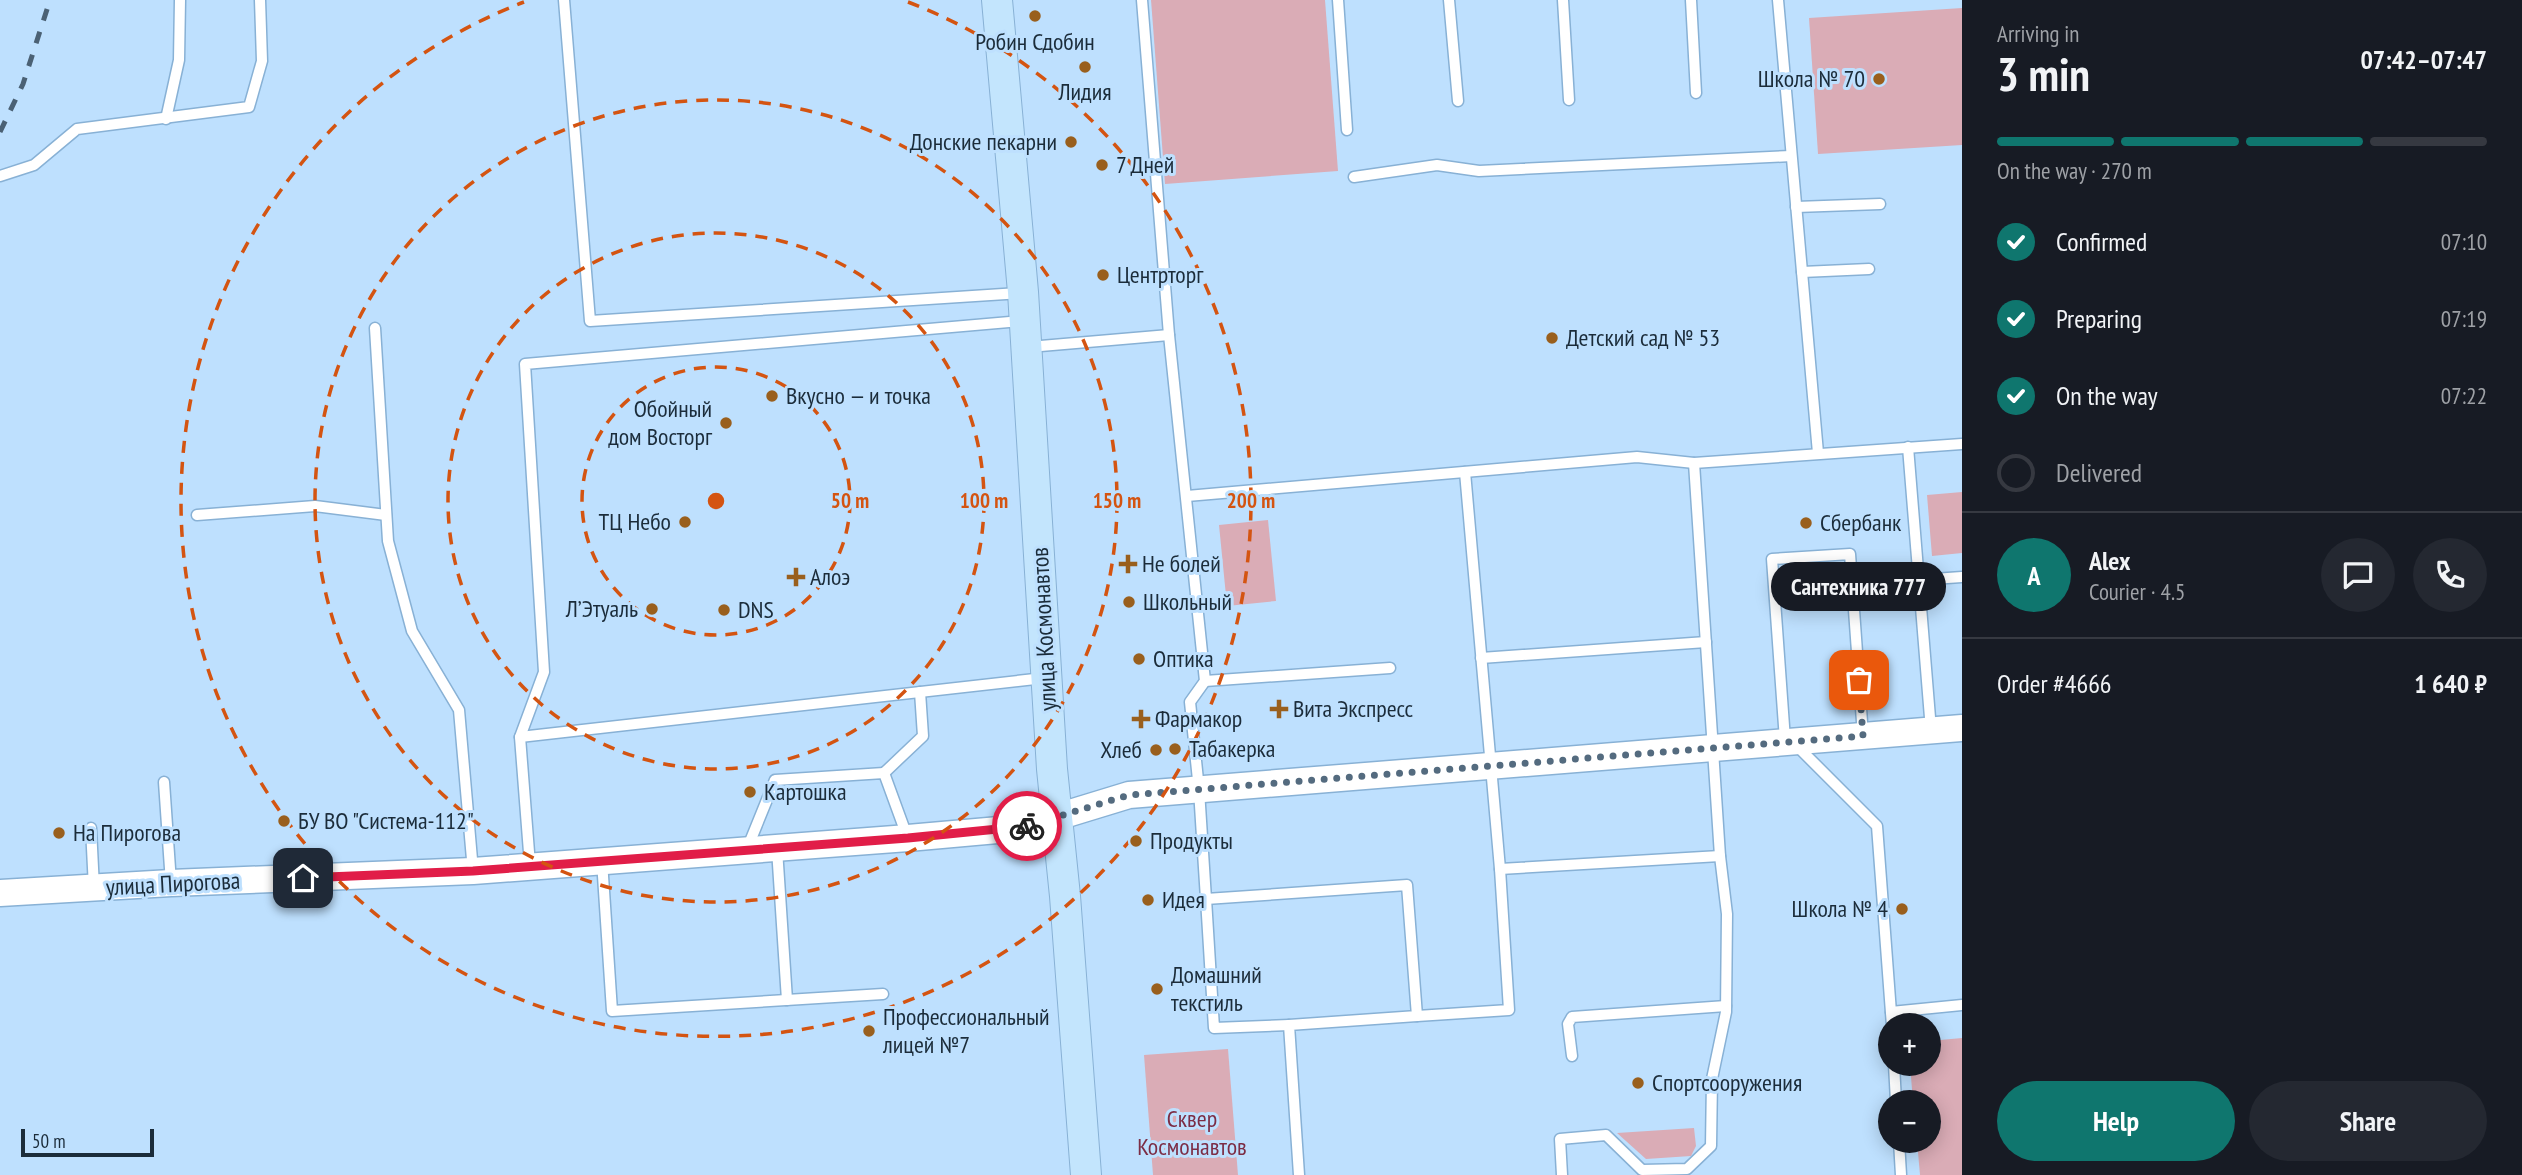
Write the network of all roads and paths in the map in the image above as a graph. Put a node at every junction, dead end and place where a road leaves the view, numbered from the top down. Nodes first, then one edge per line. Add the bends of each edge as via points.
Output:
1 (180, 0) edge
2 (260, 0) edge
3 (564, 0) edge
4 (997, 0) edge
5 (1142, 0) edge
6 (1338, 0) edge
7 (1449, 0) edge
8 (1563, 0) edge
9 (1691, 0) edge
10 (1778, 0) edge
11 (1696, 93) dead end
12 (1569, 100) dead end
13 (1458, 101) dead end
14 (166, 119) junction
15 (1347, 130) dead end
16 (1791, 156) junction
17 (0, 176) edge
18 (1354, 177) dead end
19 (1880, 204) dead end
20 (1796, 207) junction
21 (1869, 269) dead end
22 (1802, 272) junction
23 (1025, 320) junction
24 (375, 328) dead end
25 (1169, 335) junction
26 (1962, 444) edge
27 (1908, 447) junction
28 (1818, 453) junction
29 (1694, 463) junction
30 (1465, 471) junction
31 (1187, 496) junction
32 (197, 514) dead end
33 (386, 515) junction
34 (1962, 577) edge
35 (1919, 580) junction
36 (1706, 642) junction
37 (1481, 658) junction
38 (1390, 668) dead end
39 (1047, 677) junction
40 (1205, 681) junction
41 (920, 692) junction
42 (1962, 728) edge
43 (1931, 730) junction
44 (1863, 736) junction
45 (520, 737) junction
46 (1789, 742) junction
47 (1713, 748) junction
48 (1489, 767) junction
49 (884, 773) junction
50 (164, 782) dead end
51 (1199, 790) junction
52 (1056, 817) junction
53 (91, 828) dead end
54 (908, 838) junction
55 (777, 847) junction
56 (747, 849) junction
57 (1720, 856) junction
58 (602, 861) junction
59 (531, 867) junction
60 (1500, 869) junction
61 (473, 871) junction
62 (172, 883) junction
63 (94, 888) junction
64 (0, 893) edge
65 (1206, 899) junction
66 (883, 994) dead end
67 (787, 1000) junction
68 (1962, 1005) edge
69 (1726, 1006) junction
70 (1891, 1012) joint
71 (1417, 1016) junction
72 (1289, 1025) junction
73 (1572, 1056) dead end
74 (1900, 1153) edge
75 (1086, 1175) edge
76 (1299, 1175) edge
77 (1562, 1175) edge
78 (1901, 1175) edge

1 - 14 lane via 179,60
2 - 14 lane via 262,61 249,107
3 - 23 lane via 590,321
4 - 23 main road, улица Космонавтов
5 - 25 lane
6 - 15 lane
7 - 13 lane
8 - 12 lane
9 - 11 lane
10 - 16 lane
14 - 17 lane via 77,130 34,165
16 - 18 lane via 1479,171 1437,165
16 - 20 lane
19 - 20 lane
20 - 22 lane
21 - 22 lane
22 - 28 lane
23 - 25 lane
23 - 39 main road, улица Космонавтов
23 - 45 lane via 525,364 544,672
24 - 33 lane
25 - 31 lane
26 - 27 lane
27 - 28 lane
27 - 35 lane
28 - 29 lane
29 - 30 lane via 1637,457
29 - 36 lane
30 - 31 lane
30 - 37 lane
31 - 40 lane
32 - 33 lane via 315,506
33 - 61 lane via 387,541 412,631 459,710
34 - 35 lane
35 - 43 lane
36 - 37 lane
36 - 47 lane
37 - 48 lane
38 - 40 lane
39 - 41 lane
39 - 52 main road, улица Космонавтов
40 - 51 lane via 1190,702
41 - 45 lane
41 - 49 lane via 923,736
42 - 43 street, улица Пирогова
43 - 44 street, улица Пирогова
44 - 46 street, улица Пирогова
44 - 46 lane via 1850,554 1772,559
45 - 59 lane
46 - 47 street, улица Пирогова
46 - 70 lane via 1877,826
47 - 48 street, улица Пирогова
47 - 57 lane
48 - 51 street, улица Пирогова
48 - 60 lane
49 - 54 lane
49 - 56 lane via 775,780
50 - 62 lane
51 - 52 street, улица Пирогова via 1129,795
51 - 65 lane
52 - 54 street, улица Пирогова via 1021,828
52 - 75 main road, улица Космонавтов
53 - 63 lane
54 - 55 street, улица Пирогова
55 - 56 street, улица Пирогова
55 - 67 lane
56 - 58 street, улица Пирогова
57 - 60 lane
57 - 69 lane via 1727,914
58 - 59 street, улица Пирогова
58 - 67 lane via 612,1012
59 - 61 street, улица Пирогова
60 - 71 lane via 1509,1010
61 - 62 street, улица Пирогова
62 - 63 street, улица Пирогова
63 - 64 street, улица Пирогова
65 - 71 lane via 1407,885
65 - 72 lane via 1214,1028
66 - 67 lane
68 - 70 lane
69 - 73 lane via 1572,1017 1568,1024
69 - 77 lane via 1712,1079 1711,1146 1687,1169 1642,1170 1606,1135 1560,1139
71 - 72 lane
72 - 76 lane
74 - 78 lane

